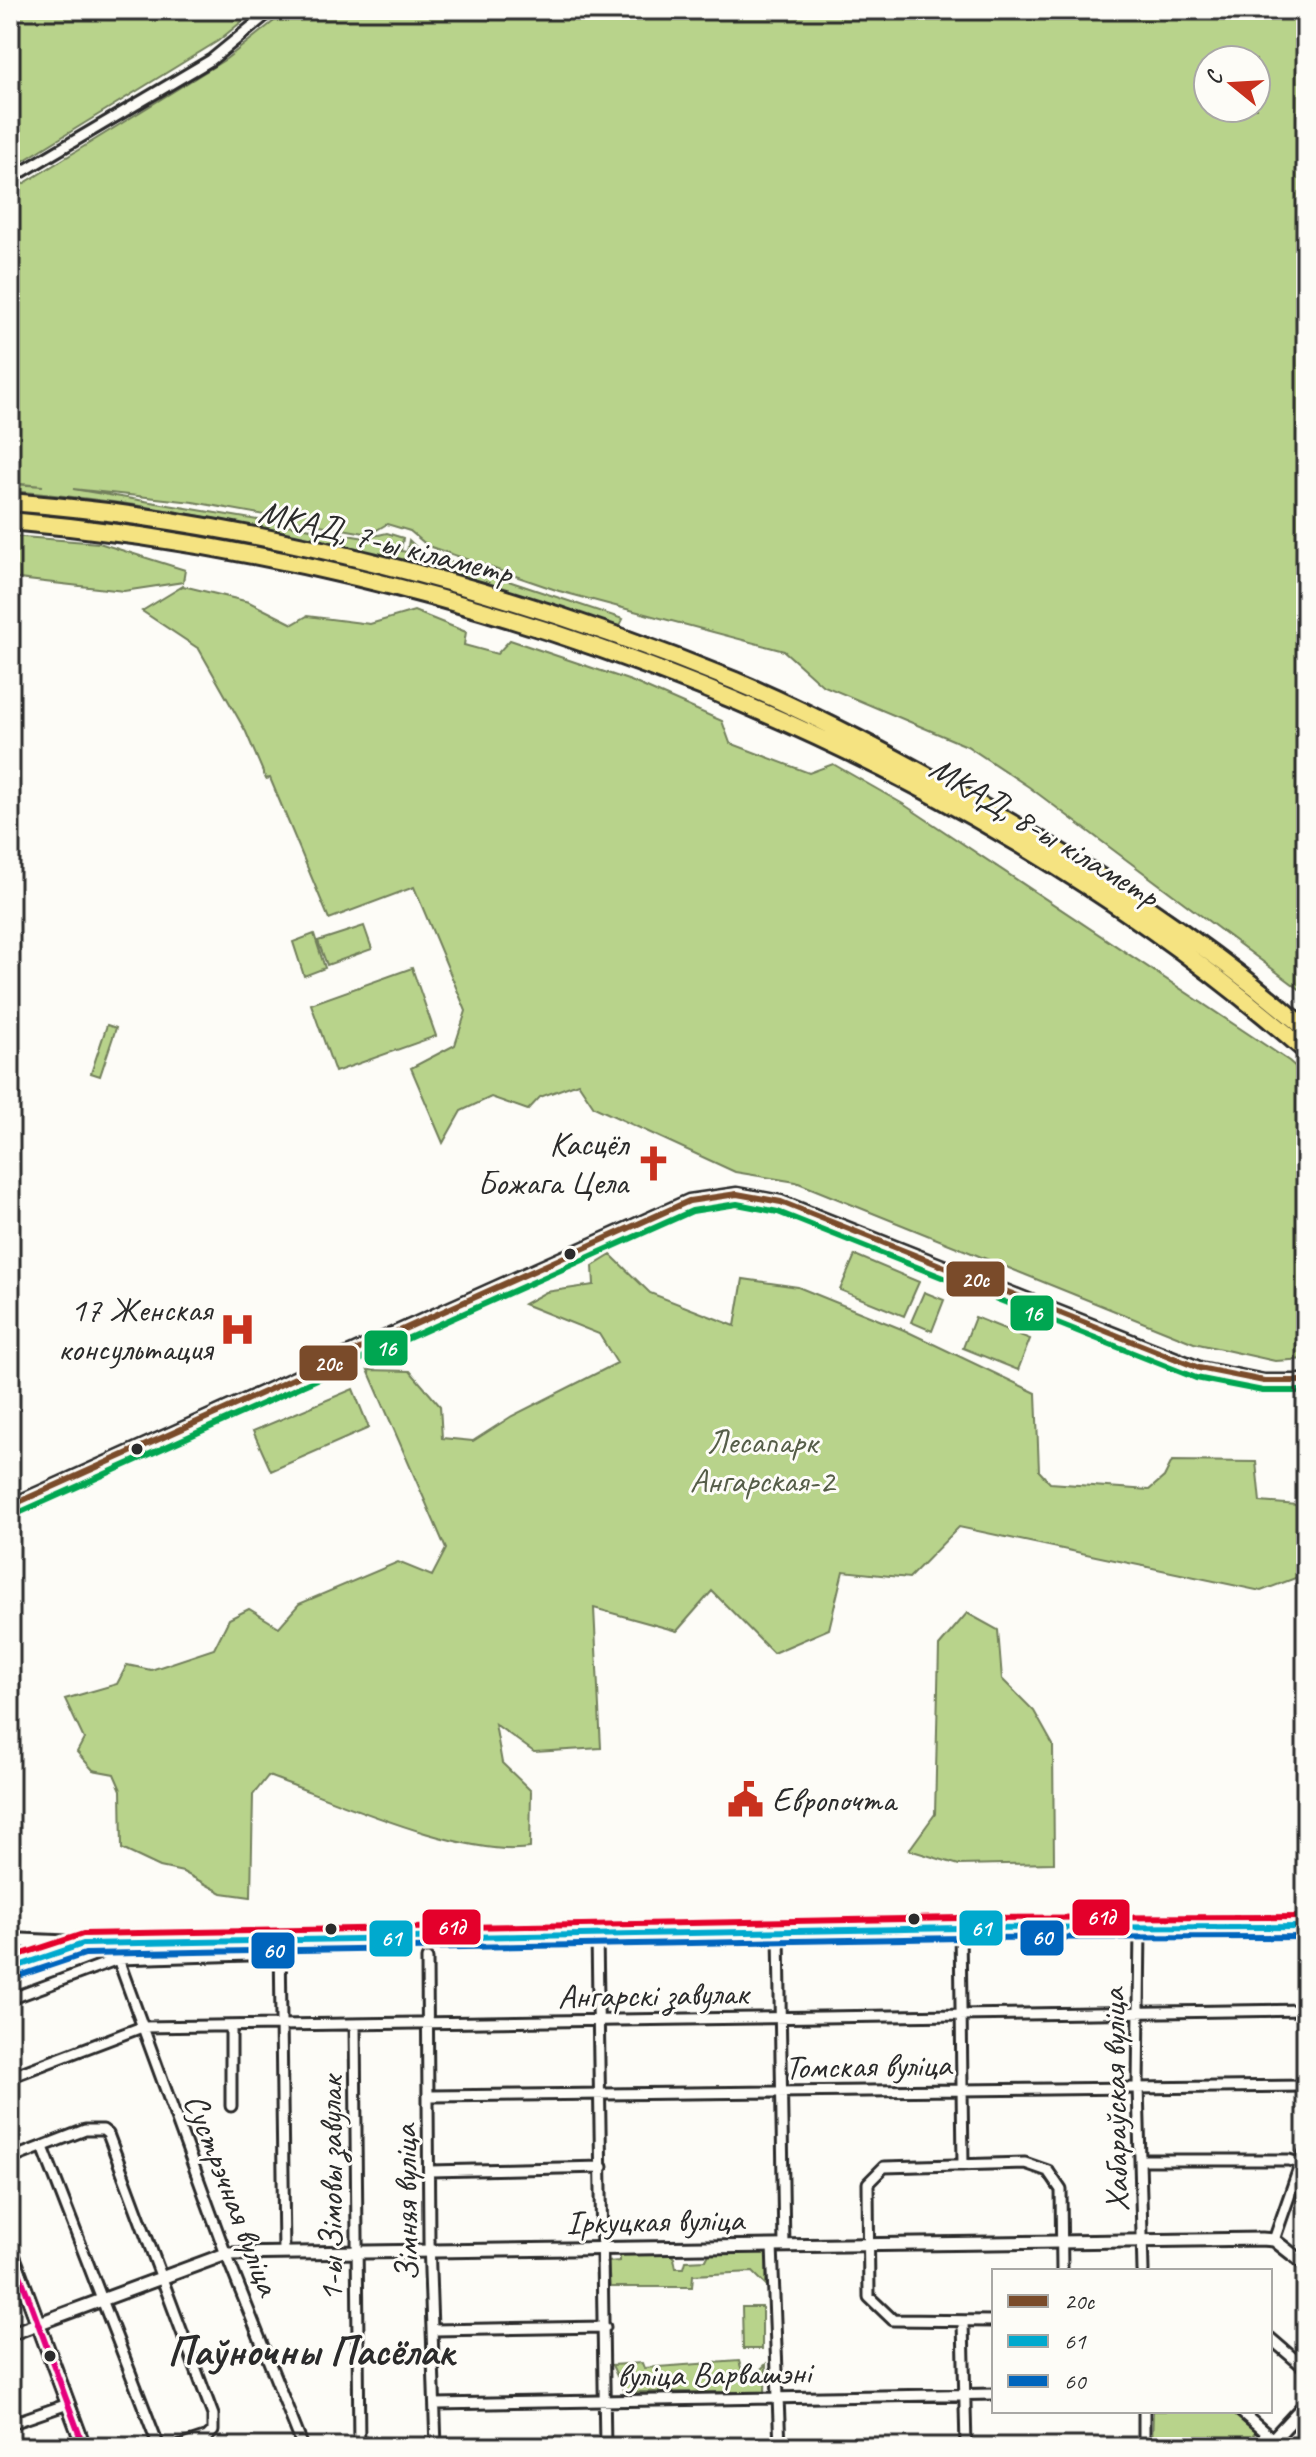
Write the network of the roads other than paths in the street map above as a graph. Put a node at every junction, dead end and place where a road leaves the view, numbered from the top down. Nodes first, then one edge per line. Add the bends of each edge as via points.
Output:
1 (272, 10) edge
2 (10, 179) edge
3 (10, 502) edge
4 (10, 521) edge
5 (734, 690) junction
6 (1306, 1029) edge
7 (1306, 1051) edge
8 (1306, 1381) edge
9 (10, 1506) edge
10 (1306, 1927) edge
11 (960, 1928) junction
12 (1140, 1929) junction
13 (779, 1933) junction
14 (597, 1935) junction
15 (10, 1940) edge
16 (83, 1944) junction
17 (280, 1948) junction
18 (118, 1959) junction
19 (427, 1959) dead end
20 (10, 1969) edge
21 (10, 1999) edge
22 (1306, 2010) edge
23 (1138, 2012) junction
24 (960, 2014) junction
25 (780, 2018) junction
26 (600, 2021) junction
27 (430, 2023) junction
28 (231, 2026) junction
29 (282, 2026) junction
30 (355, 2026) junction
31 (142, 2027) junction
32 (10, 2077) edge
33 (1138, 2086) junction
34 (1306, 2086) edge
35 (962, 2090) junction
36 (782, 2092) junction
37 (601, 2094) junction
38 (431, 2096) junction
39 (231, 2106) dead end
40 (43, 2147) junction
41 (1306, 2148) edge
42 (10, 2159) edge
43 (1140, 2160) junction
44 (1304, 2163) edge
45 (963, 2165) junction
46 (602, 2167) junction
47 (430, 2171) junction
48 (1142, 2238) junction
49 (1274, 2240) junction
50 (1063, 2241) junction
51 (869, 2243) junction
52 (778, 2246) junction
53 (10, 2248) edge
54 (604, 2248) junction
55 (430, 2251) junction
56 (356, 2252) junction
57 (284, 2253) junction
58 (226, 2254) junction
59 (1306, 2265) edge
60 (1062, 2269) edge
61 (1143, 2269) edge
62 (163, 2277) junction
63 (104, 2300) junction
64 (992, 2321) edge
65 (963, 2322) junction
66 (38, 2324) junction
67 (605, 2327) junction
68 (434, 2330) junction
69 (10, 2334) edge
70 (1272, 2340) edge
71 (1306, 2369) edge
72 (992, 2394) edge
73 (966, 2395) junction
74 (776, 2397) junction
75 (605, 2401) junction
76 (68, 2404) junction
77 (436, 2404) junction
78 (1306, 2404) edge
79 (1144, 2413) edge
80 (1242, 2413) edge
81 (10, 2424) edge
82 (1274, 2444) edge
83 (84, 2447) edge
84 (159, 2447) edge
85 (177, 2447) edge
86 (303, 2447) edge
87 (359, 2447) edge
88 (436, 2447) edge
89 (605, 2447) edge
90 (780, 2447) edge
91 (966, 2447) edge
92 (1144, 2447) edge

1 - 2 street via 208,62
3 - 5 highway, МКАД, 7-ы кіламетр via 165,521 379,565 500,599
4 - 5 highway, МКАД, 7-ы кіламетр via 175,539 373,581
5 - 6 highway, МКАД, 8-ы кіламетр via 919,772 1051,846 1169,922
5 - 7 highway, МКАД, 8-ы кіламетр via 1046,861 1195,961
8 - 9 street via 1264,1381 1199,1368 781,1202 717,1194 565,1254
10 - 12 main road
11 - 12 main road
11 - 13 main road
11 - 24 street
12 - 23 street, Хабараўская вуліца
13 - 14 main road
13 - 25 street
14 - 17 main road
14 - 26 street
15 - 16 main road
16 - 17 main road
16 - 20 main road
17 - 18 street
17 - 29 street
18 - 21 street
18 - 31 street, Сустрэчная вуліца
19 - 27 street, Зімняя вуліца
22 - 23 street, Ангарскі завулак
23 - 24 street, Ангарскі завулак
23 - 33 street, Хабараўская вуліца
24 - 25 street, Ангарскі завулак
24 - 35 street
25 - 26 street, Ангарскі завулак
25 - 36 street
26 - 27 street, Ангарскі завулак
26 - 37 street
27 - 30 street, Ангарскі завулак
27 - 38 street, Зімняя вуліца
28 - 29 street, Ангарскі завулак
28 - 31 street, Ангарскі завулак
28 - 39 street
29 - 30 street, Ангарскі завулак
29 - 57 street
30 - 56 street, 1-ы Зімовы завулак
31 - 32 street, Ангарскі завулак
31 - 58 street, Сустрэчная вуліца
33 - 34 street, Томская вуліца
33 - 35 street, Томская вуліца
33 - 43 street, Хабараўская вуліца
35 - 36 street, Томская вуліца
35 - 45 street
36 - 37 street, Томская вуліца
36 - 52 street
37 - 38 street, Томская вуліца
37 - 46 street
38 - 47 street, Зімняя вуліца
40 - 42 street
40 - 62 street via 85,2130 108,2134
40 - 63 street
41 - 44 street
43 - 44 street
43 - 48 street, Хабараўская вуліца
44 - 49 street
45 - 50 street via 1025,2163 1048,2171 1061,2190
45 - 51 street via 895,2166 875,2173 868,2183
46 - 47 street
46 - 54 street
47 - 55 street, Зімняя вуліца
48 - 49 street, Іркуцкая вуліца
48 - 50 street, Іркуцкая вуліца
48 - 61 street, Хабараўская вуліца
49 - 59 street
50 - 51 street, Іркуцкая вуліца
50 - 60 street
51 - 52 street, Іркуцкая вуліца
51 - 65 street via 869,2297 884,2315 893,2320
52 - 54 street, Іркуцкая вуліца
52 - 74 street
53 - 66 main road
54 - 55 street, Іркуцкая вуліца
54 - 67 street
55 - 56 street, Іркуцкая вуліца
55 - 68 street, Зімняя вуліца
56 - 57 street, Іркуцкая вуліца
56 - 87 street, 1-ы Зімовы завулак
57 - 58 street, Іркуцкая вуліца
58 - 62 street, Іркуцкая вуліца
58 - 86 street, Сустрэчная вуліца
62 - 63 street, Іркуцкая вуліца
62 - 85 street via 215,2424 207,2437
63 - 66 street, Іркуцкая вуліца
63 - 84 street
64 - 65 street
65 - 73 street
66 - 69 street, Іркуцкая вуліца
66 - 76 main road
67 - 68 street
67 - 75 street
68 - 77 street, Зімняя вуліца
70 - 71 street
72 - 73 street, вуліца Варвашэні
73 - 74 street, вуліца Варвашэні
73 - 91 street
74 - 75 street, вуліца Варвашэні
74 - 90 street
75 - 77 street, вуліца Варвашэні
75 - 89 street
76 - 81 street
76 - 83 main road
77 - 88 street, Зімняя вуліца
78 - 82 main road
79 - 92 street
80 - 82 street

